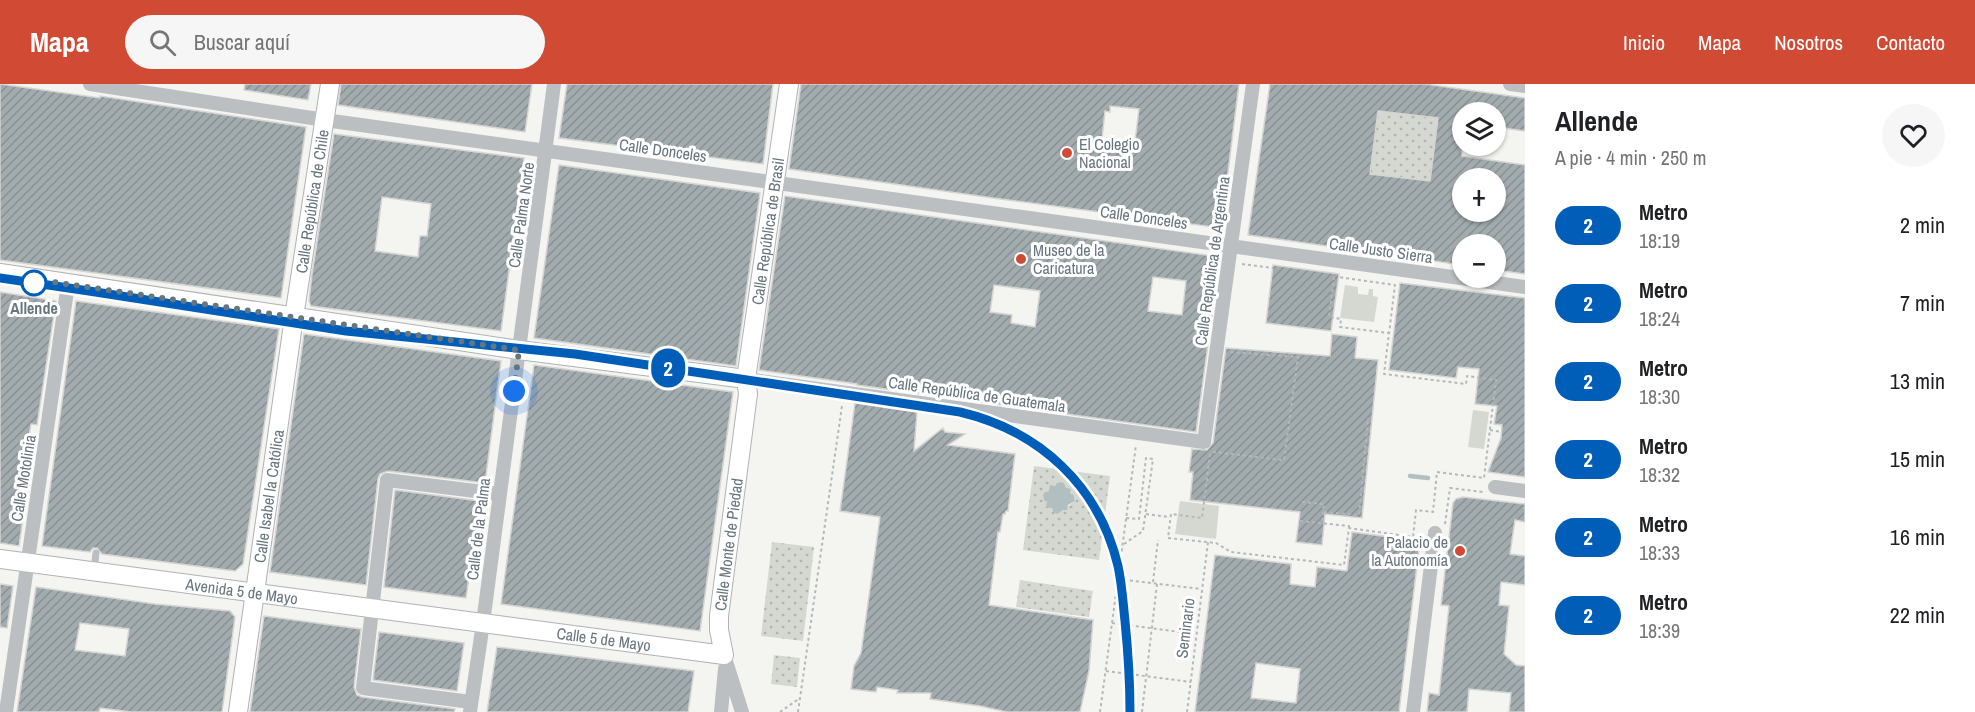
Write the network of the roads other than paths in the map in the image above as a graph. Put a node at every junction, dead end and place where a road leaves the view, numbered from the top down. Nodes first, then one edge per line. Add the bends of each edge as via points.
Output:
1 (90, 84) edge
2 (330, 84) edge
3 (554, 84) edge
4 (789, 84) edge
5 (1253, 84) edge
6 (1510, 84) edge
7 (1525, 86) edge
8 (325, 120) junction
9 (546, 149) junction
10 (774, 183) junction
11 (1232, 246) junction
12 (0, 273) edge
13 (68, 284) junction
14 (1525, 287) edge
15 (294, 317) junction
16 (519, 350) junction
17 (746, 379) junction
18 (1204, 442) joint
19 (1496, 487) road end
20 (1525, 491) edge
21 (499, 494) junction
22 (1436, 533) road end
23 (96, 553) dead end
24 (0, 560) edge
25 (27, 563) junction
26 (94, 572) junction
27 (256, 593) junction
28 (371, 609) junction
29 (483, 623) junction
30 (724, 655) junction
31 (470, 707) edge
32 (6, 712) edge
33 (238, 712) edge
34 (721, 712) edge
35 (742, 712) edge
36 (1413, 712) edge

1 - 8 street, Calle Donceles
2 - 8 street, Calle República de Chile
3 - 9 street, Calle Palma Norte
4 - 10 street, Calle República de Brasil
5 - 11 street, Calle República de Argentina
6 - 7 street
8 - 9 street, Calle Donceles
8 - 15 street, Calle República de Chile
9 - 10 street, Calle Donceles
9 - 16 street, Calle Palma Norte
10 - 11 street, Calle Donceles
10 - 17 street, Calle República de Brasil
11 - 14 street, Calle Justo Sierra
11 - 18 street, Calle República de Argentina
12 - 13 street
13 - 15 street
13 - 25 street, Calle Motolinia
15 - 16 street
15 - 27 street, Calle Isabel la Católica
16 - 17 street
16 - 21 street, Calle de la Palma
17 - 18 street, Calle República de Guatemala
17 - 30 street, Calle Monte de Piedad via 748,394 719,616
19 - 20 street
21 - 28 street via 387,480
21 - 29 street, Calle de la Palma
22 - 36 street
23 - 26 lane
24 - 25 street, Avenida 5 de Mayo
25 - 26 street, Avenida 5 de Mayo
25 - 32 street, Calle Motolinia
26 - 27 street, Avenida 5 de Mayo
27 - 28 street, Avenida 5 de Mayo
27 - 33 street, Calle Isabel la Católica
28 - 29 street, Avenida 5 de Mayo
28 - 31 street via 363,688
29 - 30 street, Calle 5 de Mayo
29 - 31 street, Calle de la Palma
30 - 34 street, Calle Monte de Piedad
30 - 35 street

